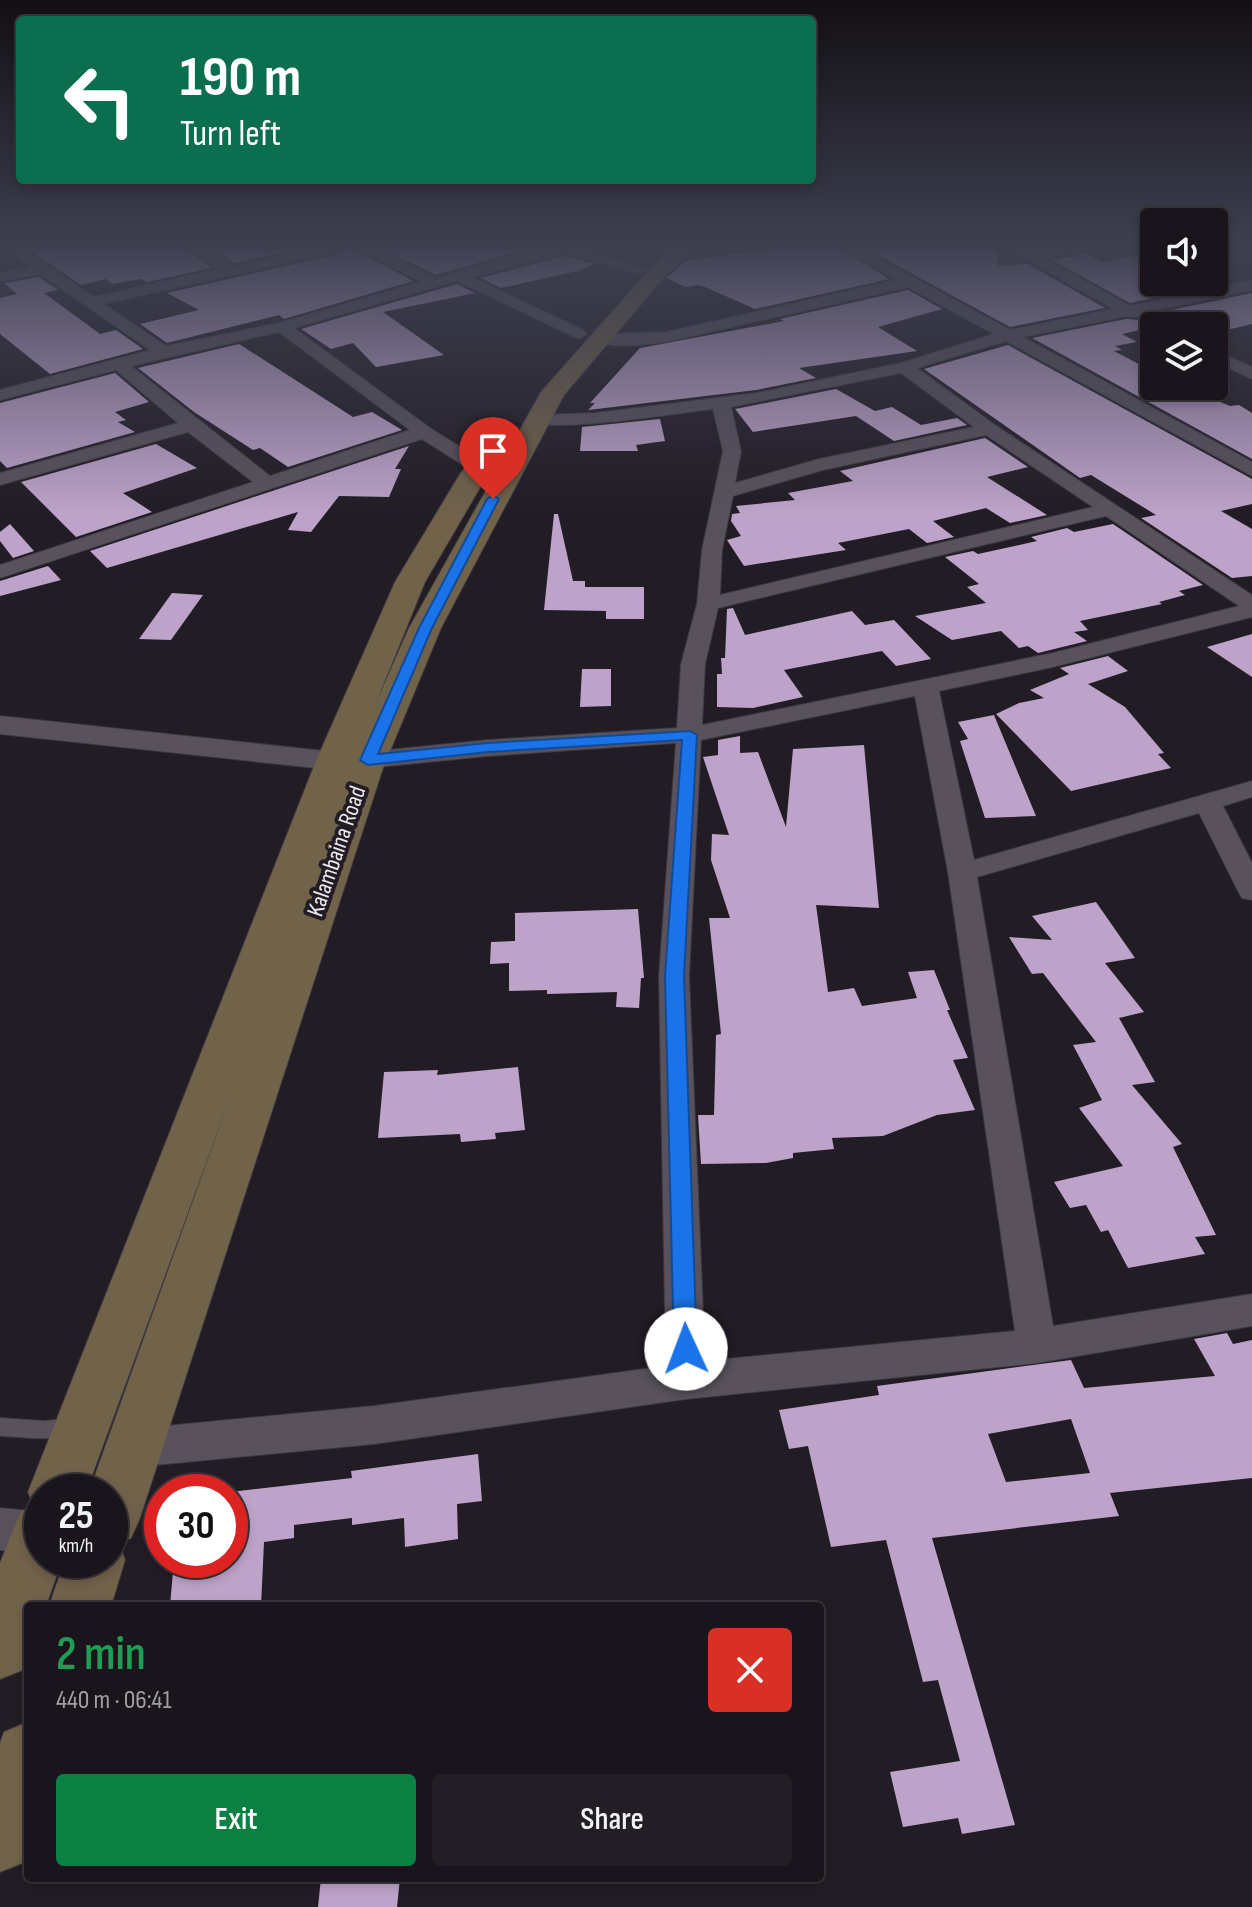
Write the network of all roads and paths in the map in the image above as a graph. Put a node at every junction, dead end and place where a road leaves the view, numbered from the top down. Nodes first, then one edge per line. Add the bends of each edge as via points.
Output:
1 (142, 337) edge
2 (234, 337) edge
3 (296, 337) edge
4 (589, 337) edge
5 (589, 337) edge
6 (600, 337) edge
7 (666, 337) edge
8 (1003, 337) edge
9 (1008, 337) edge
10 (163, 352) junction
11 (1228, 362) edge
12 (119, 364) junction
13 (904, 367) junction
14 (0, 371) edge
15 (1250, 372) edge
16 (22, 389) junction
17 (0, 395) edge
18 (721, 404) junction
19 (538, 420) junction
20 (191, 425) junction
21 (989, 429) junction
22 (424, 432) junction
23 (479, 467) junction
24 (1252, 470) edge
25 (0, 479) edge
26 (269, 485) junction
27 (723, 493) junction
28 (1108, 510) junction
29 (0, 572) edge
30 (708, 604) junction
31 (1252, 608) edge
32 (926, 688) junction
33 (0, 725) edge
34 (690, 735) junction
35 (356, 763) junction
36 (1252, 789) edge
37 (1208, 803) junction
38 (962, 872) junction
39 (1252, 891) edge
40 (1252, 1310) edge
41 (1037, 1346) junction
42 (686, 1381) junction
43 (83, 1425) junction
44 (0, 1427) edge
45 (134, 1448) junction
46 (64, 1474) edge
47 (125, 1474) edge
48 (0, 1529) edge
49 (24, 1531) edge
50 (25, 1578) edge
51 (89, 1578) edge
52 (81, 1602) edge
53 (0, 1647) edge
54 (24, 1768) edge
55 (0, 1837) edge

1 - 10 street
2 - 10 street
3 - 22 street
4 - 19 main road, Kalambaina Road
5 - 23 main road, Kalambaina Road via 533,390
6 - 7 street
8 - 13 street
9 - 24 street
10 - 12 street
11 - 15 street
12 - 16 street
12 - 20 street
13 - 18 street
13 - 21 street
14 - 16 street
16 - 17 street
18 - 19 street
18 - 27 street via 732,451
19 - 35 main road, Kalambaina Road
20 - 25 street
20 - 26 street
21 - 27 street via 819,465
21 - 28 street
22 - 23 street
22 - 26 street
23 - 35 main road, Kalambaina Road via 410,582
26 - 29 street
27 - 30 street
28 - 30 street
28 - 31 street
30 - 34 street via 693,664
31 - 32 street
32 - 34 street
32 - 38 street
33 - 35 street
34 - 35 street
34 - 42 street via 674,976
35 - 43 main road, Kalambaina Road
35 - 45 main road, Kalambaina Road
36 - 37 street
37 - 38 street
37 - 39 street
38 - 41 street
40 - 41 street
41 - 42 street
42 - 45 street via 374,1425
43 - 44 lane via 45,1430
43 - 46 main road, Kalambaina Road
45 - 47 main road, Kalambaina Road
48 - 49 street
50 - 53 main road
51 - 52 main road
54 - 55 main road

